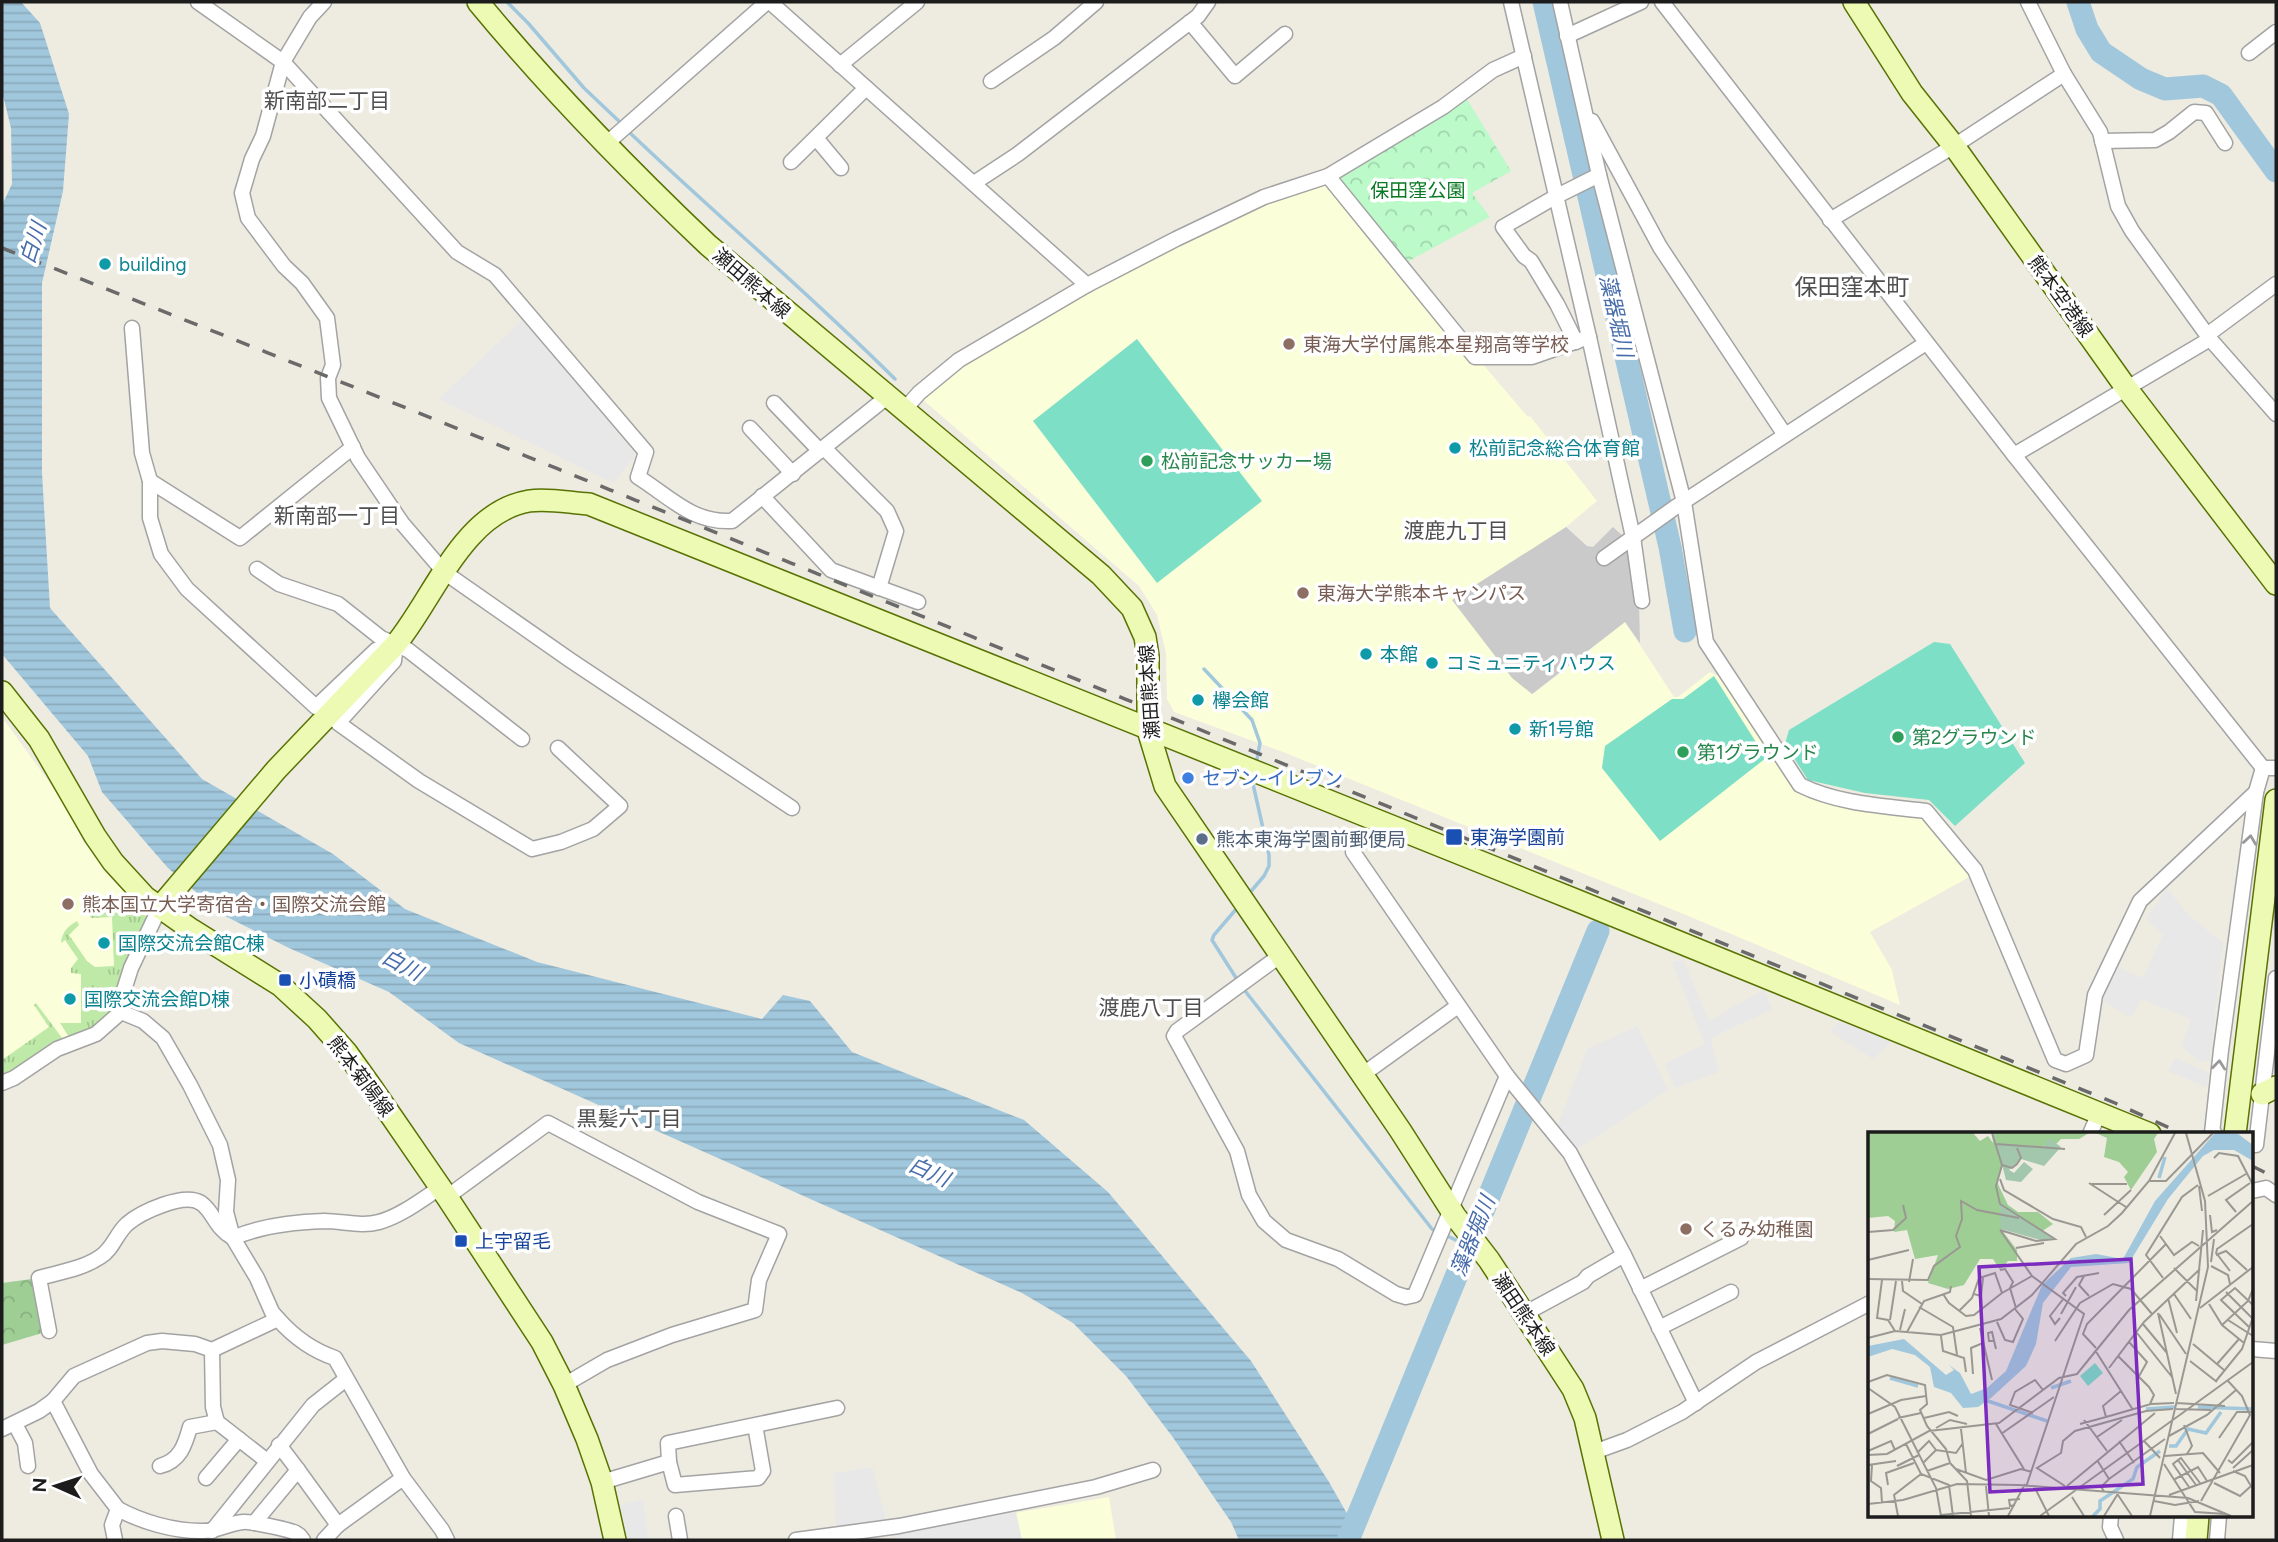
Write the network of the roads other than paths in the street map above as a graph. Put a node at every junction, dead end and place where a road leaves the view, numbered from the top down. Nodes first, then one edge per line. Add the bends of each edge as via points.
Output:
1 (198, 2) edge
2 (324, 2) edge
3 (478, 2) edge
4 (768, 2) edge
5 (917, 2) edge
6 (1096, 2) edge
7 (1208, 2) edge
8 (1511, 2) edge
9 (1560, 2) edge
10 (1641, 2) edge
11 (1662, 2) edge
12 (1854, 2) edge
13 (2028, 2) edge
14 (1189, 22) junction
15 (2276, 32) edge
16 (1285, 34) dead end
17 (1567, 36) junction
18 (2249, 53) dead end
19 (1524, 57) junction
20 (283, 62) junction
21 (840, 65) junction
22 (2064, 74) junction
23 (991, 80) dead end
24 (866, 88) junction
25 (1584, 107) junction
26 (816, 138) junction
27 (2102, 141) junction
28 (2225, 143) dead end
29 (606, 144) junction
30 (1954, 146) junction
31 (791, 162) dead end
32 (841, 168) dead end
33 (1328, 176) junction
34 (1595, 176) junction
35 (974, 183) junction
36 (1555, 197) junction
37 (1830, 220) junction
38 (1087, 285) junction
39 (2276, 285) edge
40 (132, 328) dead end
41 (2208, 337) junction
42 (1582, 339) junction
43 (1926, 343) junction
44 (2127, 388) junction
45 (774, 403) dead end
46 (895, 403) junction
47 (2276, 414) edge
48 (750, 428) dead end
49 (1785, 435) junction
50 (353, 447) junction
51 (822, 449) junction
52 (2014, 455) junction
53 (793, 474) junction
54 (150, 481) junction
55 (762, 496) junction
56 (1680, 504) junction
57 (1633, 537) junction
58 (1604, 558) dead end
59 (257, 569) dead end
60 (444, 572) junction
61 (2276, 584) edge
62 (879, 588) junction
63 (1642, 601) dead end
64 (918, 602) dead end
65 (396, 644) junction
66 (2, 692) edge
67 (1148, 730) junction
68 (522, 739) dead end
69 (558, 748) dead end
70 (2269, 768) edge
71 (2256, 792) junction
72 (2275, 807) edge
73 (792, 808) dead end
74 (1353, 852) dead end
75 (160, 907) junction
76 (1281, 955) junction
77 (2276, 978) edge
78 (1458, 1006) junction
79 (121, 1012) junction
80 (1362, 1075) junction
81 (1507, 1076) junction
82 (2, 1083) edge
83 (2269, 1090) edge
84 (2099, 1113) junction
85 (2091, 1132) edge
86 (2145, 1132) edge
87 (2212, 1132) edge
88 (2235, 1132) edge
89 (2254, 1144) edge
90 (2254, 1191) edge
91 (444, 1192) junction
92 (2276, 1195) edge
93 (1453, 1213) junction
94 (233, 1238) junction
95 (1741, 1238) dead end
96 (1624, 1255) junction
97 (1640, 1289) junction
98 (1731, 1292) dead end
99 (1868, 1304) edge
100 (1524, 1314) junction
101 (278, 1319) junction
102 (1660, 1328) junction
103 (49, 1331) dead end
104 (2254, 1349) edge
105 (212, 1350) junction
106 (2276, 1350) edge
107 (346, 1379) junction
108 (564, 1385) junction
109 (53, 1401) junction
110 (1696, 1403) junction
111 (837, 1408) dead end
112 (217, 1422) junction
113 (755, 1425) junction
114 (8, 1426) edge
115 (239, 1439) junction
116 (279, 1446) junction
117 (1594, 1452) junction
118 (267, 1461) junction
119 (669, 1462) junction
120 (28, 1466) dead end
121 (160, 1466) dead end
122 (298, 1470) junction
123 (1153, 1470) dead end
124 (206, 1478) dead end
125 (403, 1478) junction
126 (601, 1482) junction
127 (118, 1508) junction
128 (676, 1516) dead end
129 (2111, 1518) edge
130 (2182, 1518) edge
131 (2198, 1518) edge
132 (2219, 1518) edge
133 (254, 1523) junction
134 (338, 1525) junction
135 (212, 1531) junction
136 (115, 1540) edge
137 (303, 1540) edge
138 (324, 1540) edge
139 (447, 1540) edge
140 (615, 1540) edge
141 (680, 1540) edge
142 (796, 1540) edge
143 (1614, 1540) edge
144 (2116, 1540) edge
145 (2180, 1540) edge
146 (2196, 1540) edge
147 (2217, 1540) edge

1 - 20 street
2 - 20 street
3 - 29 main road, 瀬田熊本線
4 - 21 street
4 - 29 street
5 - 21 street
6 - 23 street via 1054,38
7 - 14 street
8 - 19 street
9 - 17 street
10 - 17 street
11 - 37 street
12 - 30 main road, 熊本空港線 via 1912,93
13 - 22 street
14 - 16 street via 1235,76
14 - 35 street
15 - 18 street
17 - 25 street
19 - 33 street via 1493,70 1443,107
19 - 36 street
20 - 50 street via 242,193 248,218 327,318 333,365 329,398
20 - 55 street via 457,252 495,275 522,306 646,452 638,477 692,514 715,522 732,521
21 - 24 street
22 - 27 street
22 - 30 street
24 - 26 street
24 - 35 street
25 - 34 street
25 - 49 street via 1660,247
26 - 31 street
26 - 32 street
27 - 28 street via 2155,139 2194,112 2206,113
27 - 41 street via 2118,206
29 - 46 main road, 瀬田熊本線 via 708,245
30 - 37 street
30 - 44 main road, 熊本空港線
33 - 38 street via 1264,197
33 - 42 street via 1475,357 1532,357
34 - 36 street
34 - 56 street
35 - 38 street
36 - 42 street
36 - 42 street via 1503,227
37 - 43 street
38 - 46 street via 959,360 919,393
39 - 41 street
40 - 54 street via 142,453
41 - 44 street
41 - 47 street
42 - 57 street
43 - 49 street
43 - 52 street
44 - 52 street
44 - 61 main road, 熊本空港線
45 - 51 street
46 - 51 street
46 - 67 main road, 瀬田熊本線 via 1101,575 1132,608 1148,656
48 - 53 street
49 - 56 street
50 - 54 street via 240,538
50 - 60 street via 402,523
51 - 53 street
51 - 62 street via 887,511 896,531
52 - 70 street
53 - 55 street
54 - 65 street via 150,518 161,554 187,589 316,706 376,649
55 - 62 street via 831,570
56 - 57 street
56 - 71 street via 1706,642 1800,785 1869,804 1926,811 1975,870 2055,1060 2066,1064 2086,1055 2095,995 2140,901
57 - 58 street
57 - 63 street
59 - 65 street via 279,584 338,604 381,638
60 - 65 main road
60 - 67 main road via 495,514 529,502 589,504
60 - 73 street
62 - 64 street
65 - 68 street
65 - 69 street via 394,662 338,723 419,781 532,849 593,829 620,806
65 - 75 main road via 276,770
66 - 75 main road, 熊本菊陽線 via 39,739 113,862
67 - 76 main road, 瀬田熊本線 via 1165,786
67 - 84 main road
70 - 71 street
87 -> 71 street
72 - 88 main road
74 - 78 street
75 - 79 street via 131,968
75 - 91 main road, 熊本菊陽線 via 280,985 317,1019 353,1062
76 - 80 main road, 瀬田熊本線
76 - 93 street via 1174,1036 1237,1151 1249,1195 1264,1221 1286,1240 1338,1259 1406,1297 1415,1295
77 - 83 street
78 - 80 street
78 - 81 street
79 - 82 street via 96,1034 57,1049
79 - 94 street via 144,1021 163,1038 214,1132 226,1172 226,1212
80 - 93 main road, 瀬田熊本線
81 - 93 street
81 - 96 street via 1570,1153
83 - 89 street
84 - 85 street
84 - 86 main road
90 - 92 street via 2266,1188
91 - 94 street via 381,1222 290,1224
91 - 108 main road, 熊本菊陽線 via 542,1342
91 - 108 street via 548,1123 698,1202 779,1234 759,1280 755,1310 620,1355
93 - 100 main road, 瀬田熊本線
94 - 101 street
94 - 103 street via 223,1233 203,1204 191,1199 152,1210 126,1225 99,1258 39,1278
95 - 97 street
96 - 97 street
96 - 100 street
97 - 102 street
98 - 102 street
99 - 110 street via 1756,1362
100 - 117 main road, 瀬田熊本線 via 1573,1389
101 - 105 street
101 - 107 street via 300,1341 334,1358
102 - 110 street
104 - 106 street
105 - 109 street via 195,1344 147,1343 74,1376
105 - 112 street
107 - 116 street via 313,1405
107 - 125 street
108 - 126 main road, 熊本菊陽線
109 - 114 street
109 - 127 street via 90,1474
110 - 117 street
111 - 113 street
112 - 115 street
112 - 121 street via 190,1427 175,1459
113 - 119 street via 668,1443
113 - 119 street via 763,1471 758,1478 675,1485
114 - 120 street via 24,1443
115 - 118 street
115 - 124 street
116 - 118 street
116 - 122 street
117 - 143 main road, 瀬田熊本線
118 - 135 street
119 - 126 street
122 - 133 street
122 - 134 street
123 - 142 street via 1096,1487 899,1526
125 - 134 street
125 - 139 street
126 - 140 main road, 熊本菊陽線
127 - 135 street via 145,1521
127 - 136 street via 112,1525
128 - 141 street
129 - 144 street
130 - 145 street
131 - 146 main road
132 - 147 street
133 - 135 street via 244,1521
133 - 137 street via 297,1533
134 - 138 street

